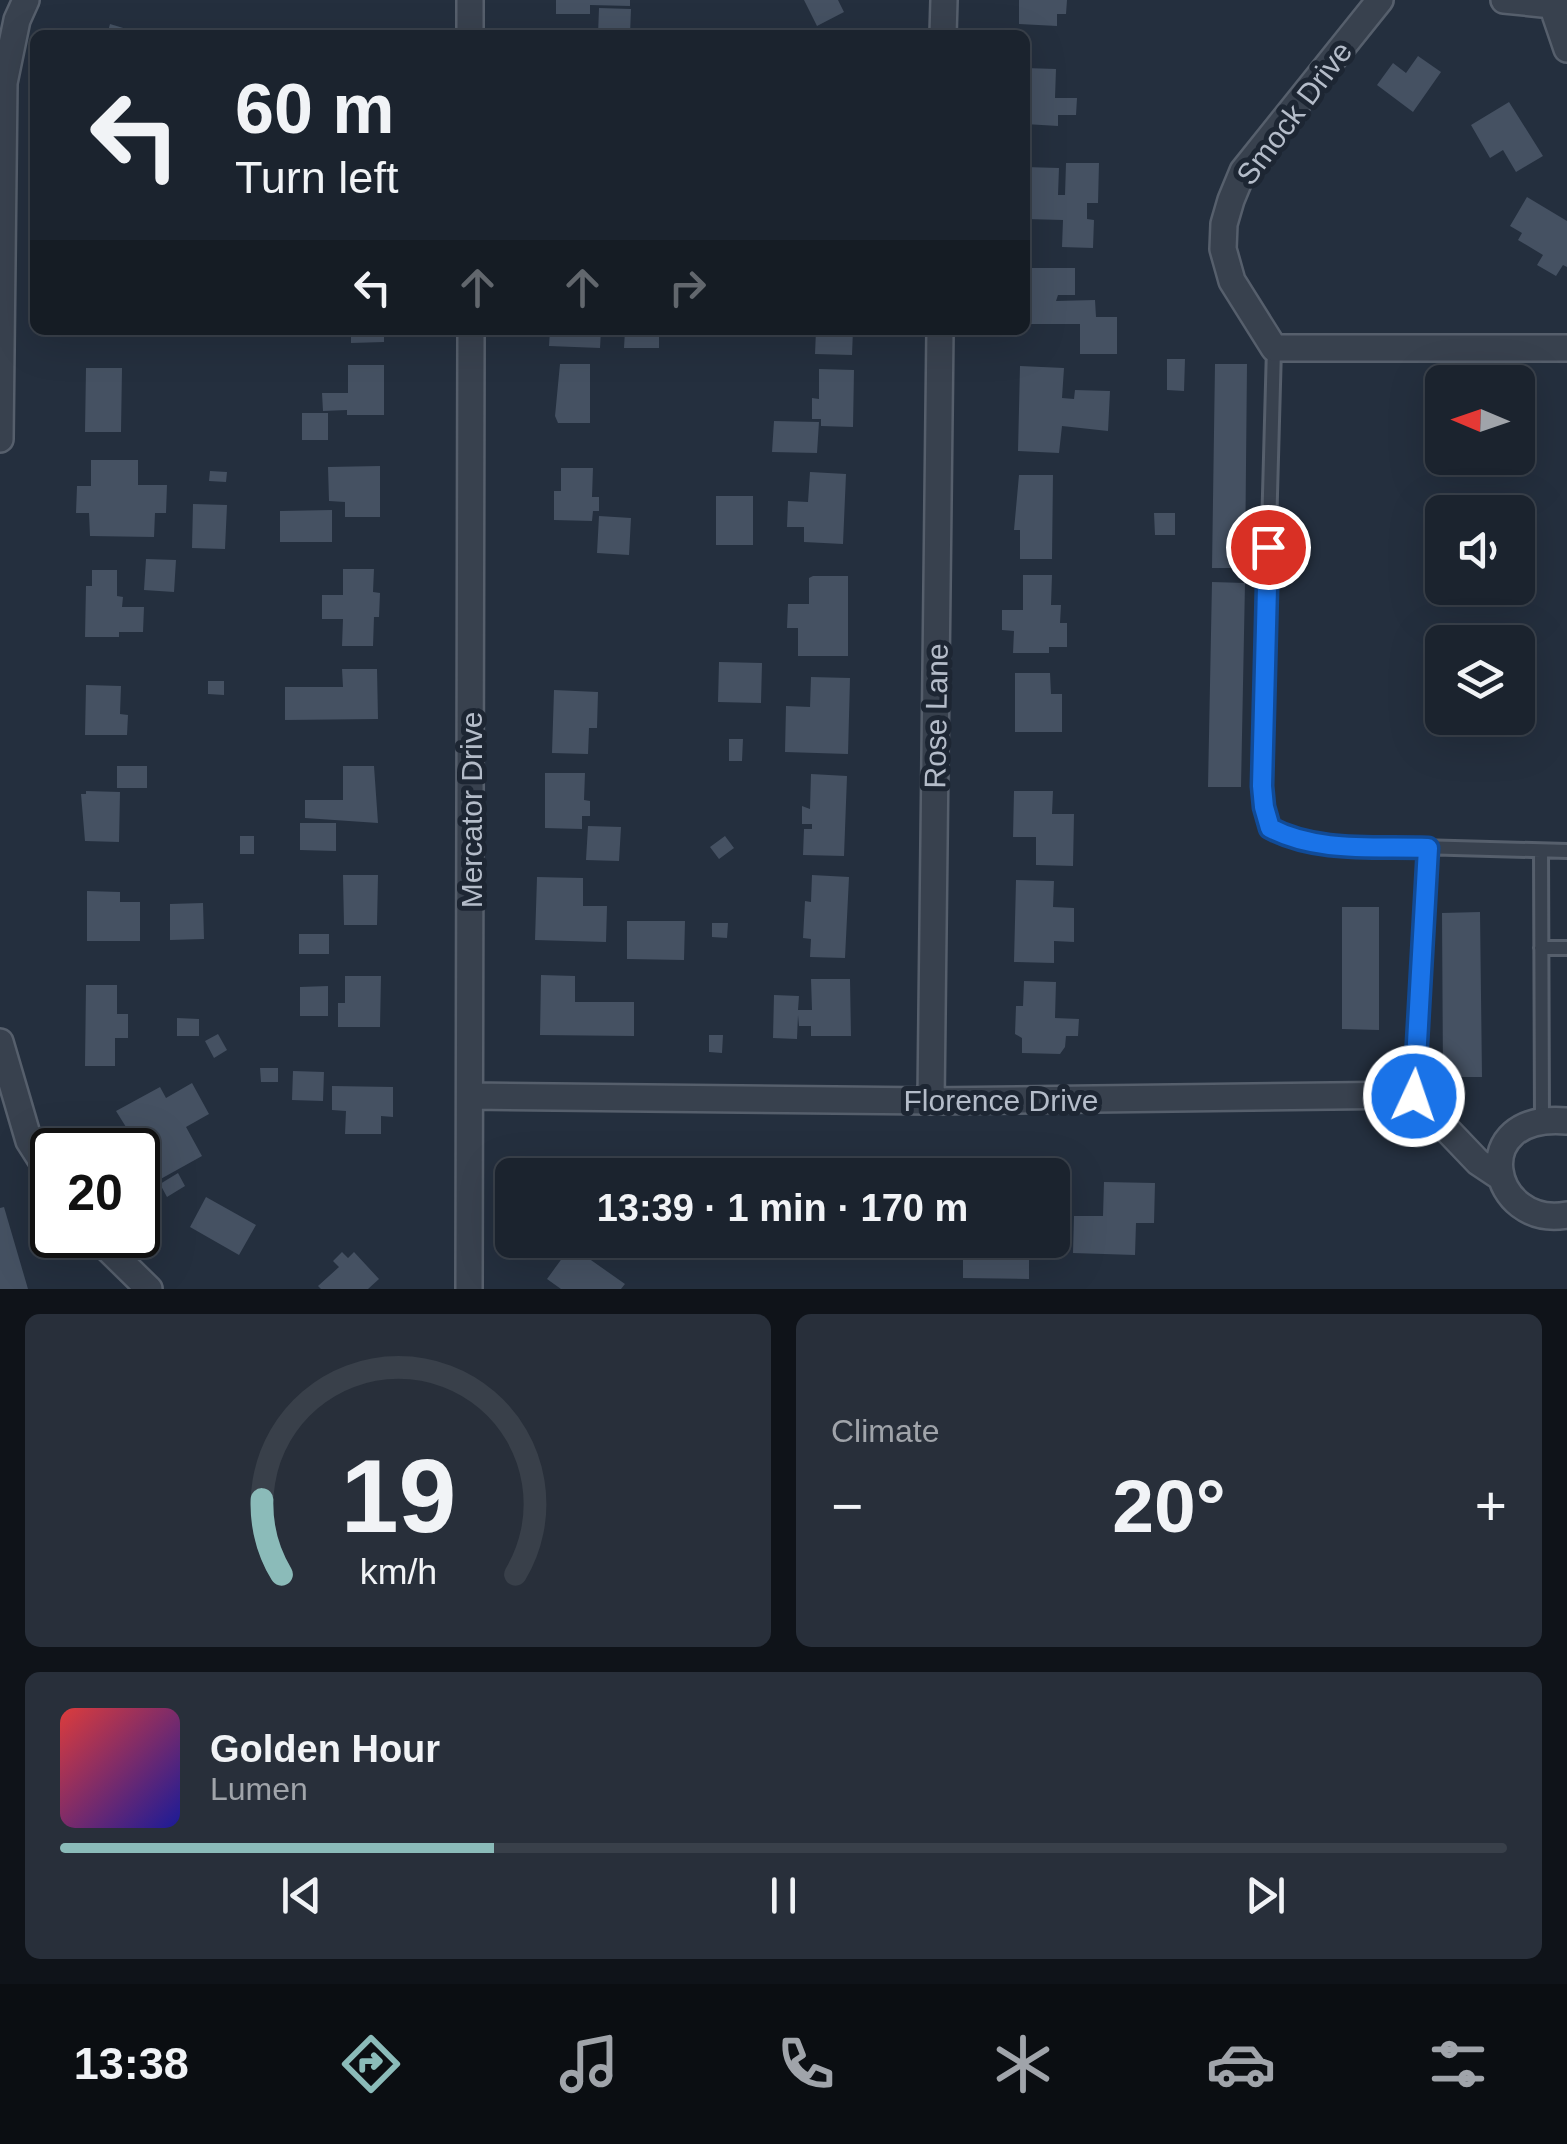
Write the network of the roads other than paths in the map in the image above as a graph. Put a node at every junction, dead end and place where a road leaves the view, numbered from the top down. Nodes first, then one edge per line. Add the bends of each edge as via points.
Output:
1 (26, 0) edge
2 (470, 0) edge
3 (944, 0) edge
4 (1380, 0) edge
5 (1504, 0) edge
6 (1559, 3) edge
7 (470, 30) edge
8 (944, 30) edge
9 (1567, 49) edge
10 (471, 335) edge
11 (940, 335) edge
12 (1274, 348) junction
13 (1567, 348) edge
14 (0, 439) edge
15 (1428, 848) junction
16 (1541, 851) junction
17 (1567, 851) edge
18 (1542, 948) junction
19 (1567, 948) edge
20 (0, 1042) edge
21 (471, 1096) junction
22 (1414, 1096) junction
23 (932, 1101) junction
24 (1554, 1120) edge
25 (30, 1141) edge
26 (1498, 1176) junction
27 (1567, 1214) edge
28 (118, 1258) edge
29 (150, 1289) edge
30 (468, 1289) edge

1 - 14 street via 4,83
2 - 7 street
3 - 8 street
4 - 12 street, Smock Drive via 1244,170 1231,200 1223,249 1232,281
5 - 6 street
6 - 9 street
10 - 21 street, Mercator Drive
11 - 23 street, Rose Lane
12 - 13 street
12 - 15 lane via 1264,807 1270,828 1311,844
15 - 16 lane
15 - 22 lane
16 - 17 lane
16 - 18 lane
18 - 19 lane
18 - 24 lane
20 - 25 street
21 - 23 street, Florence Drive
21 - 30 street, Mercator Drive
22 - 23 street, Florence Drive
22 - 26 street
24 - 26 street via 1513,1132
26 - 27 street via 1531,1211
28 - 29 street

